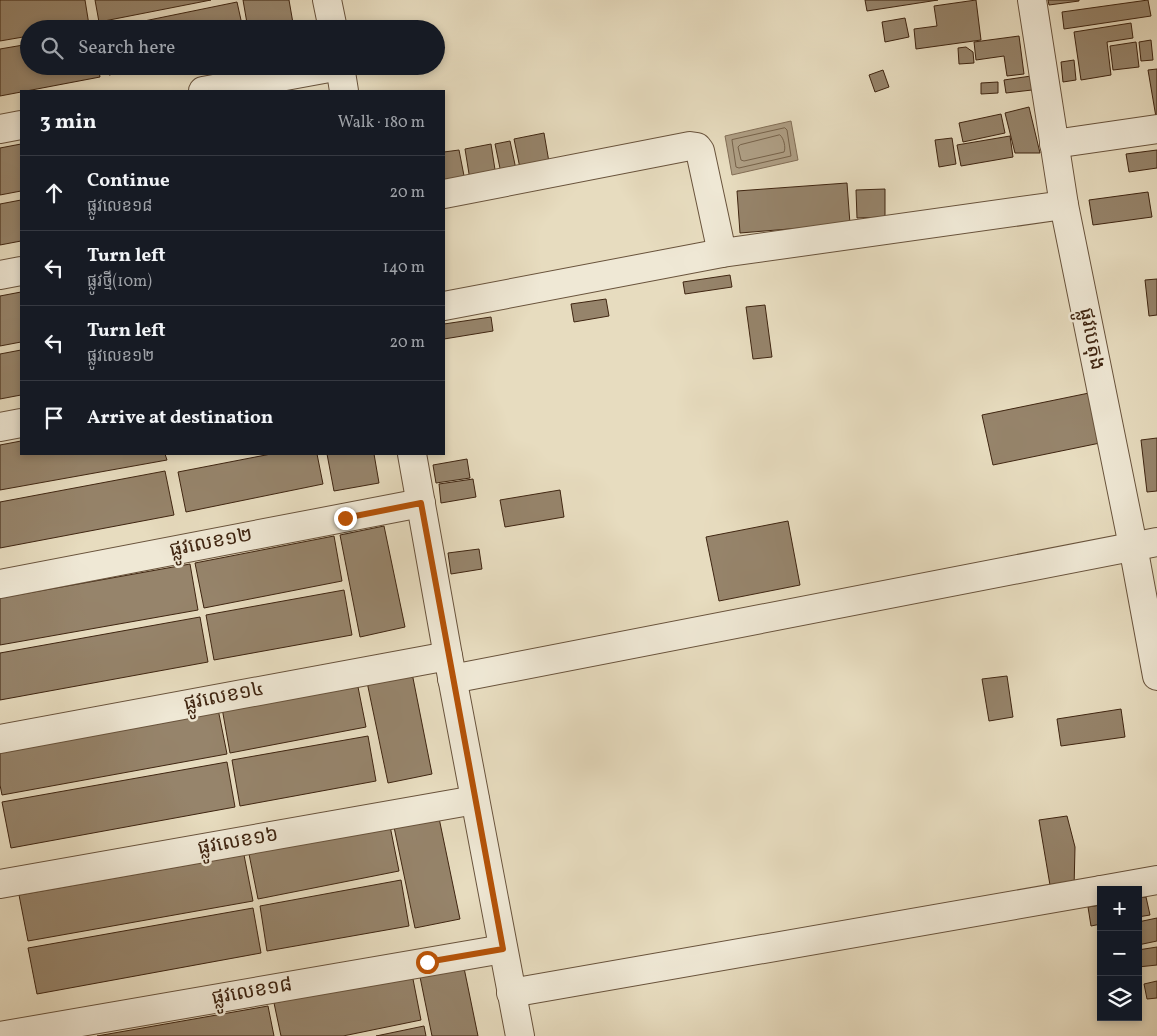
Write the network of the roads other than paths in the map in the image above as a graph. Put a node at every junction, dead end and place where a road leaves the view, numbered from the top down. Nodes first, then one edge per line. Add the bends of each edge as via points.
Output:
1 (327, 0) edge
2 (1032, 0) edge
3 (330, 20) edge
4 (291, 75) edge
5 (341, 75) edge
6 (208, 90) edge
7 (344, 90) edge
8 (20, 125) edge
9 (0, 129) edge
10 (1157, 129) edge
11 (1054, 144) junction
12 (445, 194) edge
13 (1064, 205) junction
14 (722, 253) junction
15 (20, 271) edge
16 (0, 275) edge
17 (445, 306) edge
18 (20, 423) edge
19 (0, 427) edge
20 (412, 455) edge
21 (421, 503) junction
22 (1145, 544) edge
23 (0, 584) edge
24 (450, 667) junction
25 (1157, 676) edge
26 (0, 739) edge
27 (475, 800) junction
28 (1157, 880) edge
29 (0, 884) edge
30 (1123, 886) edge
31 (1097, 891) edge
32 (503, 949) junction
33 (511, 993) junction
34 (2, 1031) edge
35 (520, 1036) edge

1 - 3 street
2 - 11 street, ផ្លូវបេតុង
4 - 6 street
5 - 7 street
8 - 9 street
10 - 11 street
11 - 13 street, ផ្លូវបេតុង
12 - 14 street via 697,147
13 - 14 street
13 - 22 street, ផ្លូវបេតុង
14 - 17 street
15 - 16 street
18 - 19 street
20 - 21 street
21 - 23 street, ផ្លូវលេខ១២
21 - 24 street
22 - 24 street, ផ្លូវលេខ១៤
22 - 25 street, ផ្លូវបេតុង
24 - 26 street, ផ្លូវលេខ១៤
24 - 27 street
27 - 29 street, ផ្លូវលេខ១៦
27 - 32 street
28 - 30 street
31 - 33 street
32 - 33 street
32 - 34 street, ផ្លូវលេខ១៨
33 - 35 street

